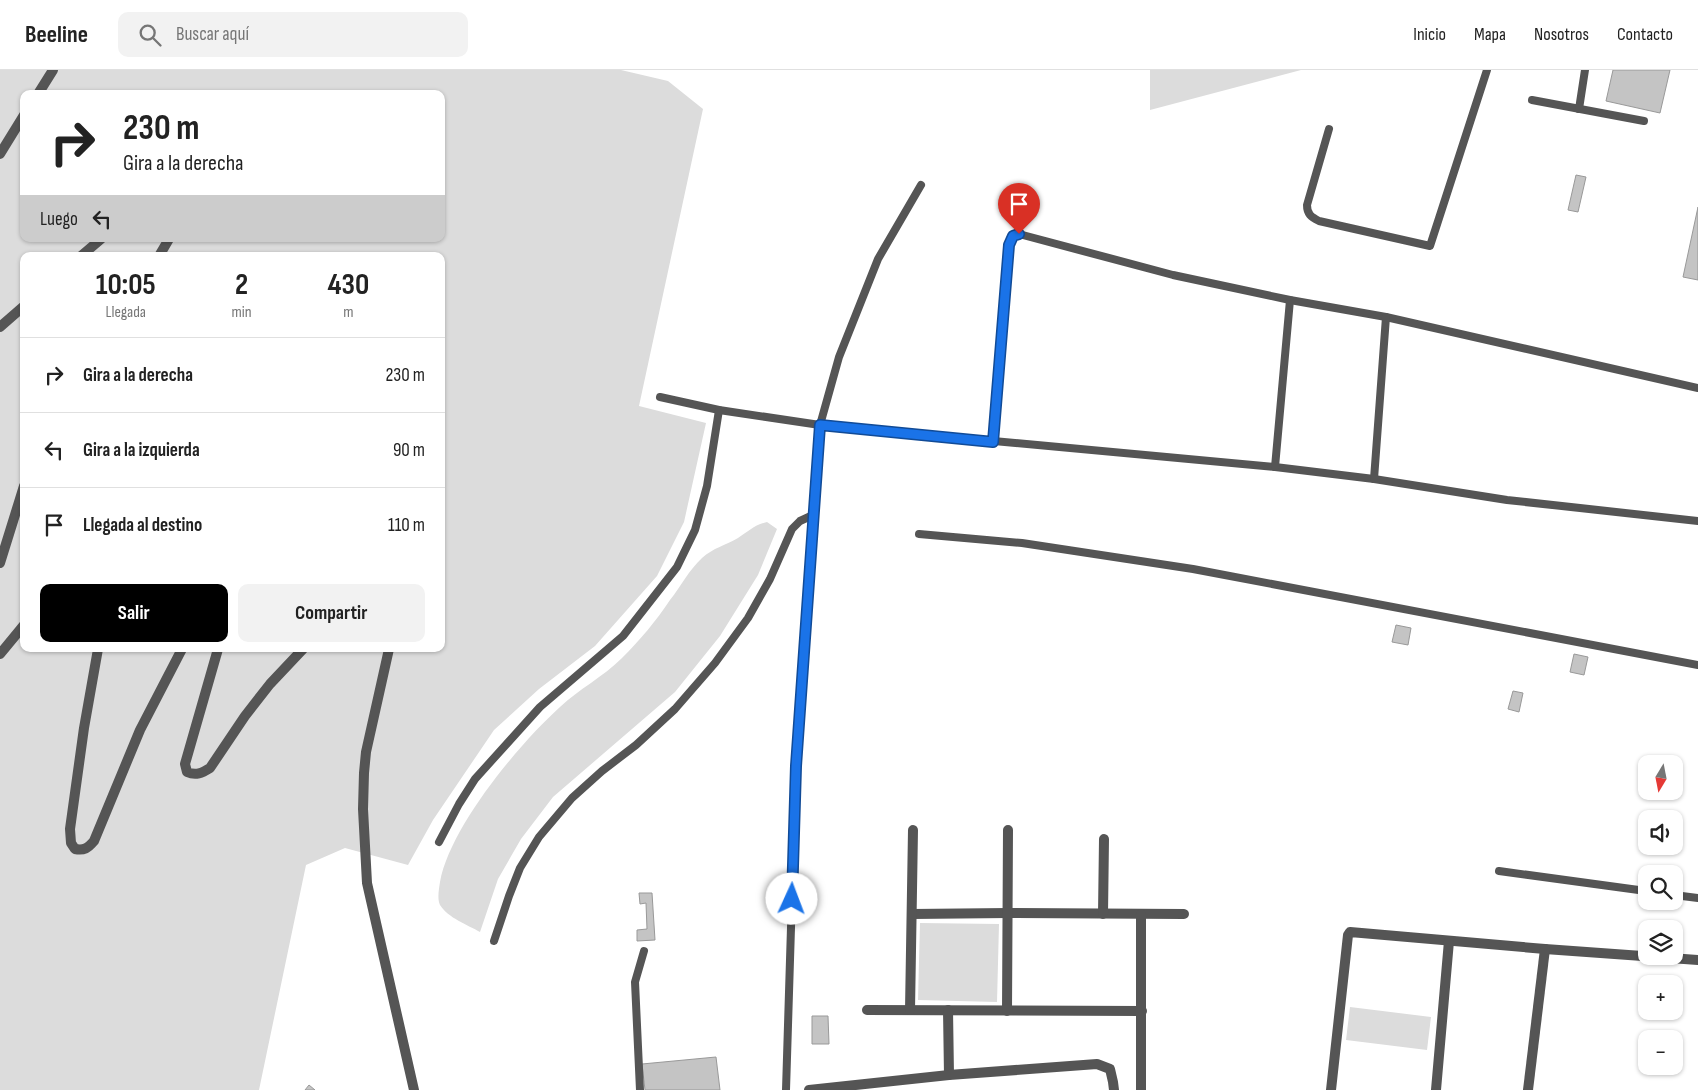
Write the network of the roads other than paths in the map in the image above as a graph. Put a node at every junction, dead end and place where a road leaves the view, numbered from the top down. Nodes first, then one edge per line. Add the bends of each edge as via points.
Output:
1 (53, 70) edge
2 (1487, 70) edge
3 (1585, 70) edge
4 (40, 90) edge
5 (1532, 100) dead end
6 (1579, 109) junction
7 (1644, 121) dead end
8 (20, 122) edge
9 (1329, 130) dead end
10 (0, 154) edge
11 (921, 184) dead end
12 (97, 242) edge
13 (86, 252) edge
14 (1290, 300) junction
15 (20, 310) edge
16 (1386, 317) junction
17 (0, 327) edge
18 (1698, 388) edge
19 (660, 397) dead end
20 (719, 410) junction
21 (820, 425) junction
22 (993, 442) junction
23 (1275, 467) junction
24 (1374, 479) junction
25 (20, 499) edge
26 (814, 515) junction
27 (1698, 521) edge
28 (919, 534) dead end
29 (0, 563) edge
30 (20, 631) edge
31 (97, 652) edge
32 (180, 652) edge
33 (217, 652) edge
34 (300, 652) edge
35 (388, 652) edge
36 (0, 654) edge
37 (1698, 665) edge
38 (913, 830) dead end
39 (1008, 830) dead end
40 (1104, 839) dead end
41 (439, 842) dead end
42 (1499, 871) dead end
43 (1638, 890) edge
44 (1683, 896) edge
45 (1698, 898) edge
46 (1008, 913) junction
47 (912, 914) junction
48 (1104, 914) junction
49 (1141, 914) junction
50 (1184, 914) dead end
51 (494, 941) dead end
52 (1449, 941) junction
53 (1545, 949) junction
54 (644, 951) dead end
55 (1698, 960) edge
56 (867, 1010) dead end
57 (910, 1010) junction
58 (948, 1010) junction
59 (1006, 1010) junction
60 (1142, 1011) junction
61 (949, 1075) junction
62 (414, 1090) edge
63 (640, 1090) edge
64 (786, 1090) edge
65 (808, 1090) edge
66 (1114, 1090) edge
67 (1141, 1090) edge
68 (1331, 1090) edge
69 (1436, 1090) edge
70 (1528, 1090) edge

1 - 4 street
2 - 9 lane via 1430,246 1311,218 1307,205
3 - 6 lane
5 - 6 lane
6 - 7 lane
8 - 10 street
11 - 21 lane via 878,259 839,357
12 - 13 street
14 - 16 lane
14 - 22 lane via 1173,275 1025,235 1013,236 1009,245
14 - 23 lane
15 - 17 street
16 - 18 lane
16 - 24 lane
19 - 20 lane
20 - 21 lane
20 - 41 lane via 707,486 695,530 677,567 624,636 540,707 481,772
21 - 22 lane
21 - 26 lane
22 - 23 lane
23 - 24 lane
24 - 27 lane via 1507,500
25 - 29 street
26 - 51 lane via 792,529 748,618 715,663 668,715 572,798 540,837 520,868
26 - 64 lane via 796,766
28 - 37 lane via 1022,543 1193,569
30 - 36 street
31 - 32 street via 70,829 71,843 75,849 81,850 94,841 140,730
33 - 34 street via 185,764 187,772 193,774 210,768 245,716
35 - 62 street via 366,752 363,818 367,883
38 - 47 street
39 - 46 street
40 - 48 street
42 - 43 lane
44 - 45 lane
46 - 47 street
46 - 48 street
46 - 59 street
47 - 57 street
48 - 49 street
49 - 50 street
49 - 60 street
52 - 53 street
52 - 68 street via 1350,932
52 - 69 street
53 - 55 street
53 - 70 street
54 - 63 lane via 635,982
56 - 57 street
57 - 58 street
58 - 59 street
58 - 61 street
59 - 60 street
60 - 67 street
61 - 65 street
61 - 66 street via 1097,1064 1110,1069

